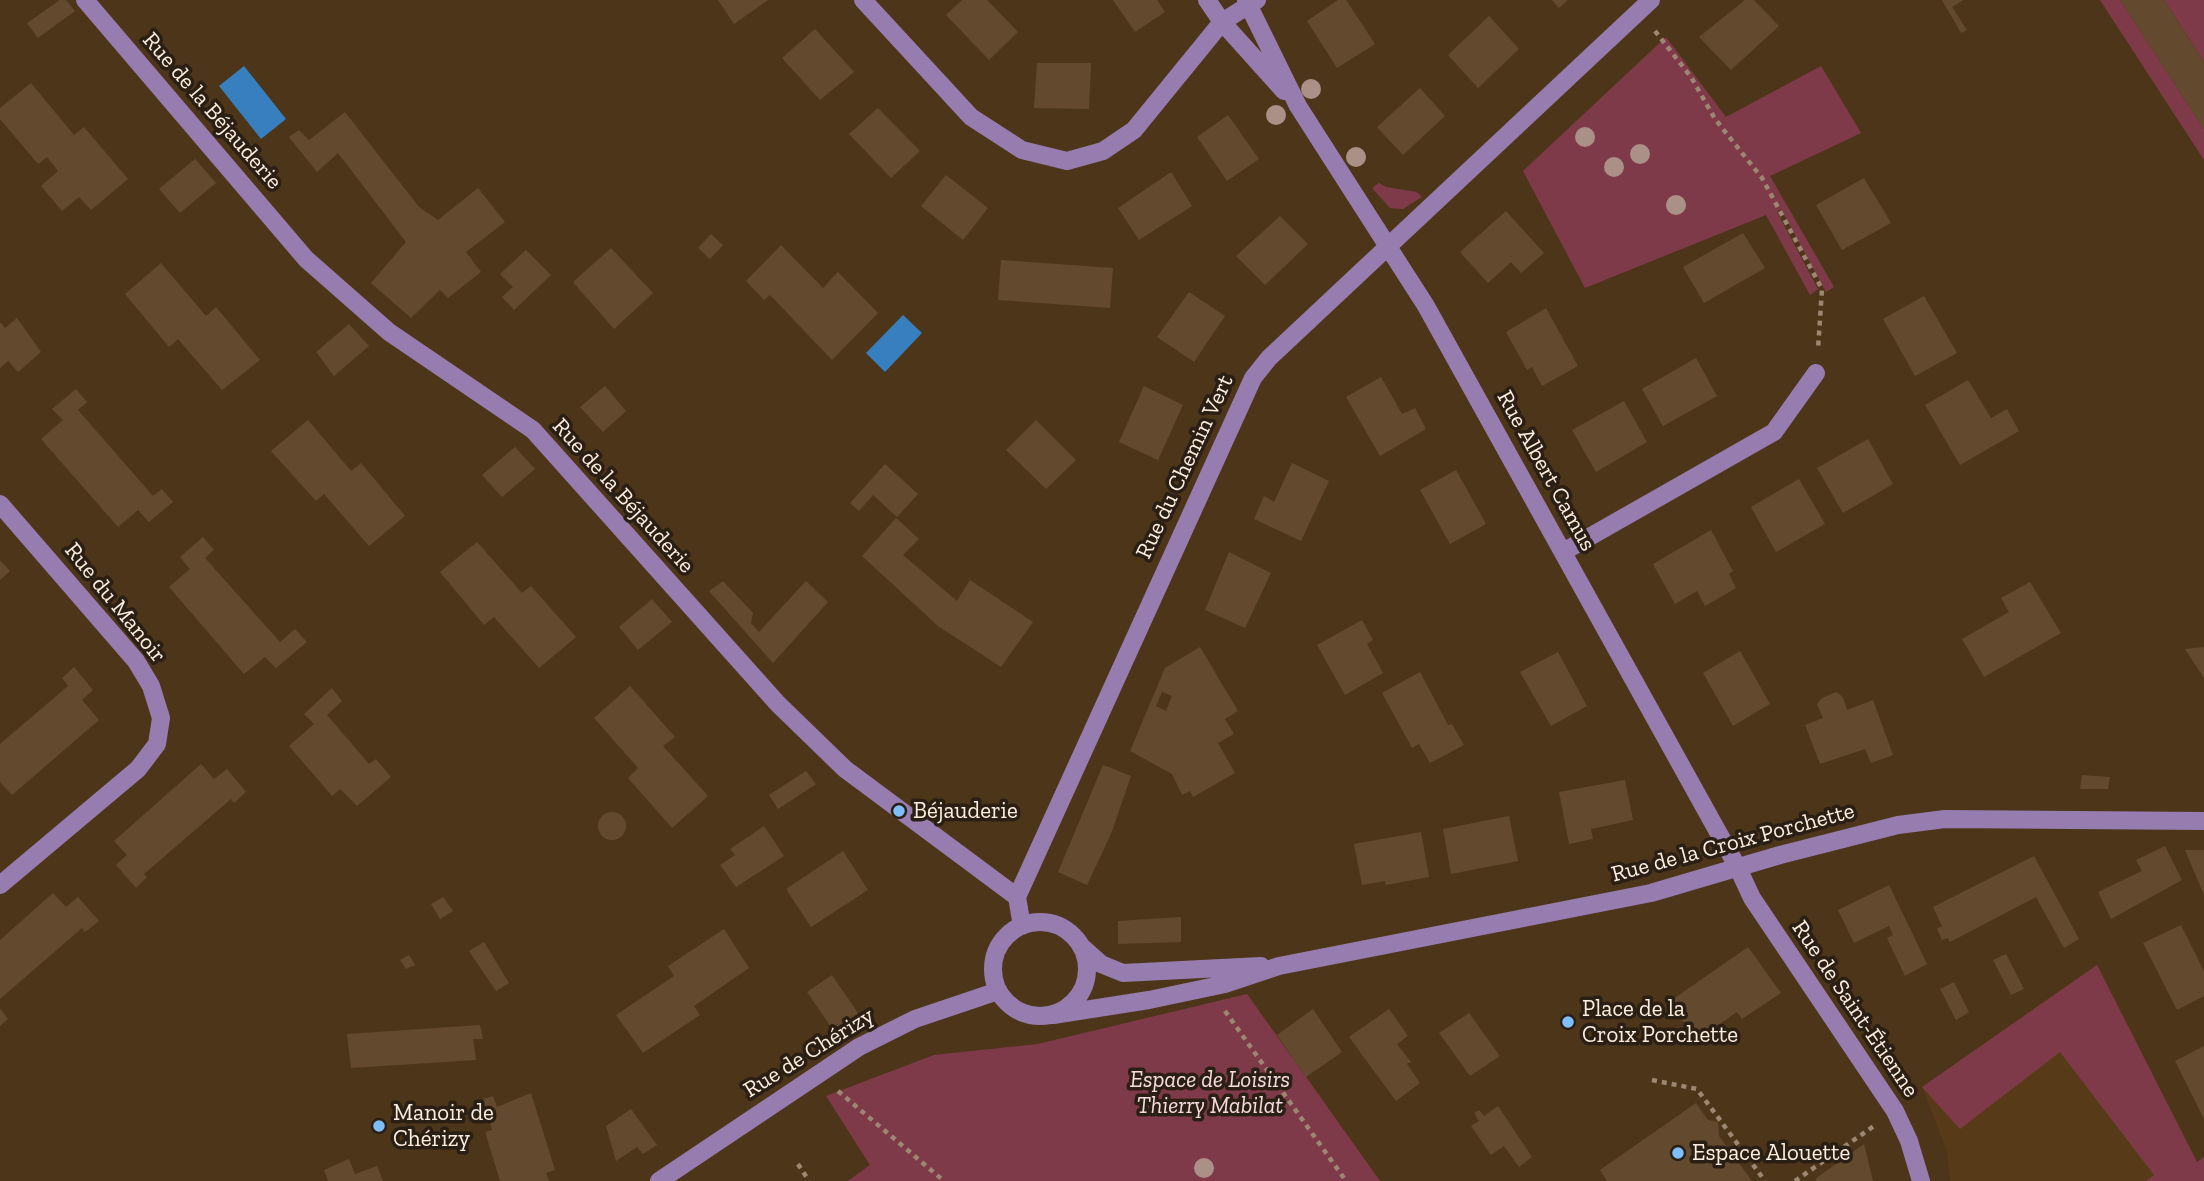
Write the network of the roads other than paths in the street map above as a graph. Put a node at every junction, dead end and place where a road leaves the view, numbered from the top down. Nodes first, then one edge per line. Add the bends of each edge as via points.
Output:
1 (85, 0) edge
2 (863, 0) edge
3 (1207, 0) edge
4 (1251, 1) edge
5 (1645, 5) edge
6 (1222, 22) junction
7 (1298, 106) junction
8 (1388, 246) junction
9 (1816, 373) road end
10 (0, 504) edge
11 (1563, 552) junction
12 (2204, 821) edge
13 (1738, 868) junction
14 (0, 885) edge
15 (1017, 897) junction
16 (1022, 926) junction
17 (1082, 947) junction
18 (1279, 966) junction
19 (998, 991) junction
20 (1053, 1015) junction
21 (659, 1181) edge
22 (1921, 1181) edge

1 - 15 street, Rue de la Béjauderie via 306,259 389,332 533,430 778,704 835,760
2 - 6 street via 971,117 1022,150 1067,160 1103,151 1134,130
3 - 6 street, Rue Albert Camus
4 - 6 street, Rue Albert Camus
4 - 7 street, Rue Albert Camus
5 - 8 street, Rue du Chemin Vert
6 - 7 street, Rue Albert Camus
7 - 8 street, Rue Albert Camus
8 - 11 street, Rue Albert Camus
8 - 15 street, Rue du Chemin Vert via 1269,358 1242,397
9 - 11 street via 1774,432
10 - 14 street, Rue du Manoir via 136,661 161,718 157,744 138,769
11 - 13 street, Rue Albert Camus
12 - 13 street, Rue de la Croix Porchette via 1945,819 1854,835
13 - 18 street, Rue de la Croix Porchette via 1651,893
13 - 22 street, Rue de Saint-Étienne via 1752,898 1895,1111
15 - 16 street
16 - 17 street via 1056,925
16 - 19 street via 999,946 993,976
17 - 18 street, Rue de la Croix Porchette via 1101,964 1123,973
17 - 20 street via 1086,981 1079,997
18 - 20 street, Rue de la Croix Porchette via 1208,987
19 - 20 street via 1021,1013
19 - 21 street, Rue de Chérizy via 915,1019 876,1038

